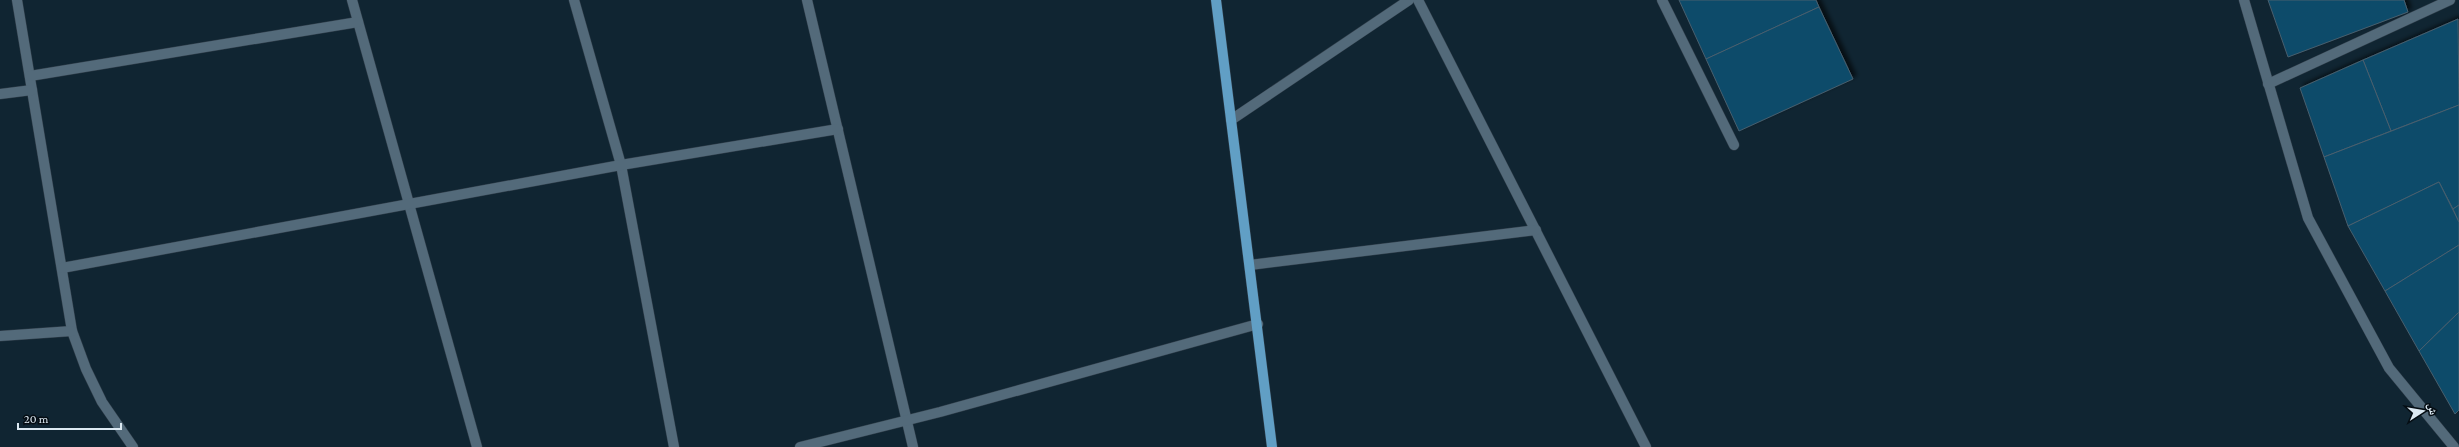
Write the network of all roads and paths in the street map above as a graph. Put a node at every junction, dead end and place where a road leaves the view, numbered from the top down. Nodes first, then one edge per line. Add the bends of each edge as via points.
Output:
1 (18, 0) edge
2 (352, 0) edge
3 (574, 0) edge
4 (807, 0) edge
5 (1216, 0) edge
6 (1409, 0) edge
7 (1418, 0) edge
8 (1662, 0) edge
9 (2244, 0) edge
10 (2450, 0) edge
11 (2429, 4) edge
12 (358, 22) junction
13 (30, 76) junction
14 (2268, 84) junction
15 (32, 90) junction
16 (0, 94) edge
17 (1231, 120) junction
18 (838, 129) junction
19 (1734, 144) dead end
20 (621, 165) junction
21 (408, 204) junction
22 (1536, 230) junction
23 (1250, 265) junction
24 (62, 268) junction
25 (1258, 324) junction
26 (72, 331) junction
27 (0, 336) edge
28 (906, 420) junction
29 (133, 447) edge
30 (477, 447) edge
31 (674, 447) edge
32 (800, 447) edge
33 (913, 447) edge
34 (1272, 447) edge
35 (1646, 447) edge
36 (2454, 447) edge

1 - 13 street
2 - 12 street
3 - 20 street
4 - 18 street
5 - 17 main road
6 - 17 street
7 - 22 street
8 - 19 street
9 - 14 street
10 - 11 street
11 - 14 street
12 - 13 street
12 - 21 street
13 - 15 street
14 - 36 street via 2308,218 2389,368
15 - 16 street
15 - 24 street
17 - 23 main road
18 - 20 street
18 - 28 street
20 - 21 street
20 - 31 street
21 - 24 street
21 - 30 street
22 - 23 street
22 - 35 street
23 - 25 main road
24 - 26 street
25 - 28 street
25 - 34 main road
26 - 27 street
26 - 29 street via 102,402
28 - 32 street
28 - 33 street

